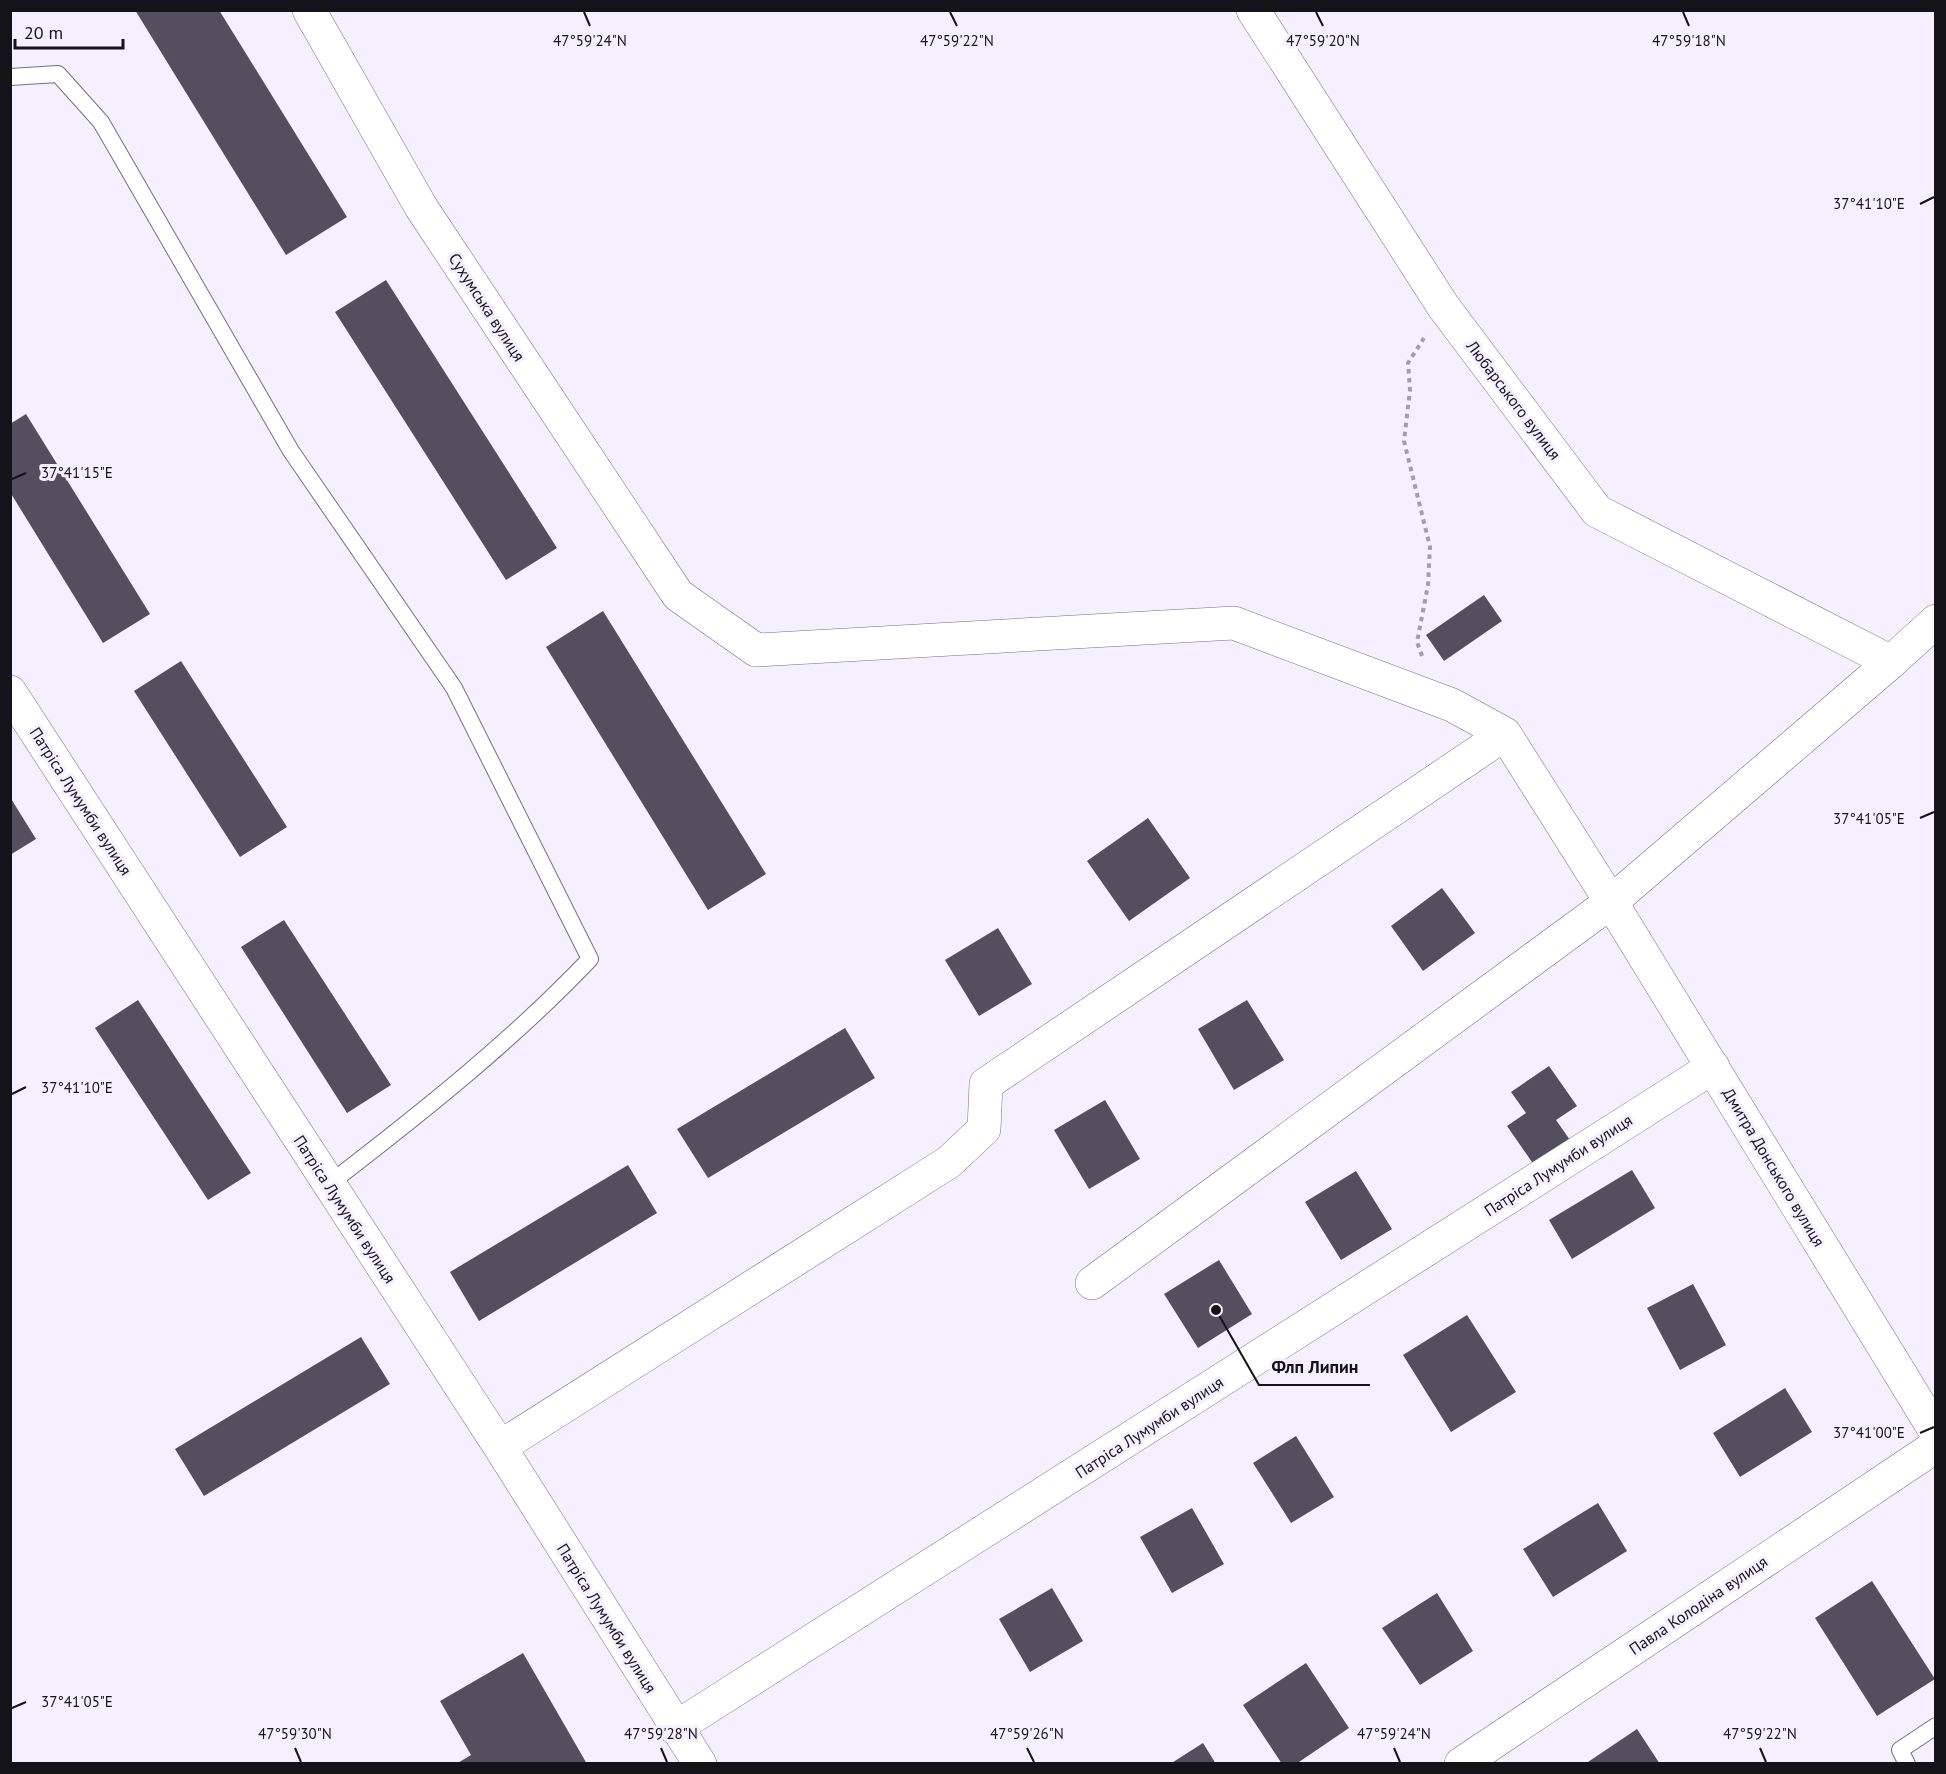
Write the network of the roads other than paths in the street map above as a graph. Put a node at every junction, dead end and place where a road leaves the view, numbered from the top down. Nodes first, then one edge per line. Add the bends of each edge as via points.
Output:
1 (309, 10) edge
2 (1253, 10) edge
3 (10, 77) edge
4 (1935, 621) edge
5 (1891, 662) junction
6 (10, 692) edge
7 (1505, 734) junction
8 (1611, 902) junction
9 (1713, 1067) junction
10 (329, 1184) junction
11 (1092, 1283) dead end
12 (1931, 1414) edge
13 (1935, 1446) edge
14 (500, 1447) junction
15 (1935, 1726) edge
16 (675, 1728) junction
17 (700, 1764) edge
18 (1461, 1764) edge
19 (1907, 1764) edge

1 - 7 street, Сухумська вулиця via 421,207 678,595 756,650 1234,622 1452,705
2 - 5 street, Любарського вулиця via 1443,306 1598,512
3 - 10 lane via 58,74 101,122 291,451 454,688 590,959 541,1011
4 - 5 street
5 - 8 street
6 - 10 street, Патріса Лумумби вулиця
7 - 8 street, Дмитра Донського вулиця
7 - 14 street via 986,1084 984,1129 949,1162
8 - 9 street, Дмитра Донського вулиця
8 - 11 street
9 - 12 street, Дмитра Донського вулиця
9 - 16 street, Патріса Лумумби вулиця
10 - 14 street, Патріса Лумумби вулиця
13 - 18 street, Павла Колодіна вулиця
14 - 16 street, Патріса Лумумби вулиця
15 - 19 lane via 1900,1750
16 - 17 street, Патріса Лумумби вулиця

